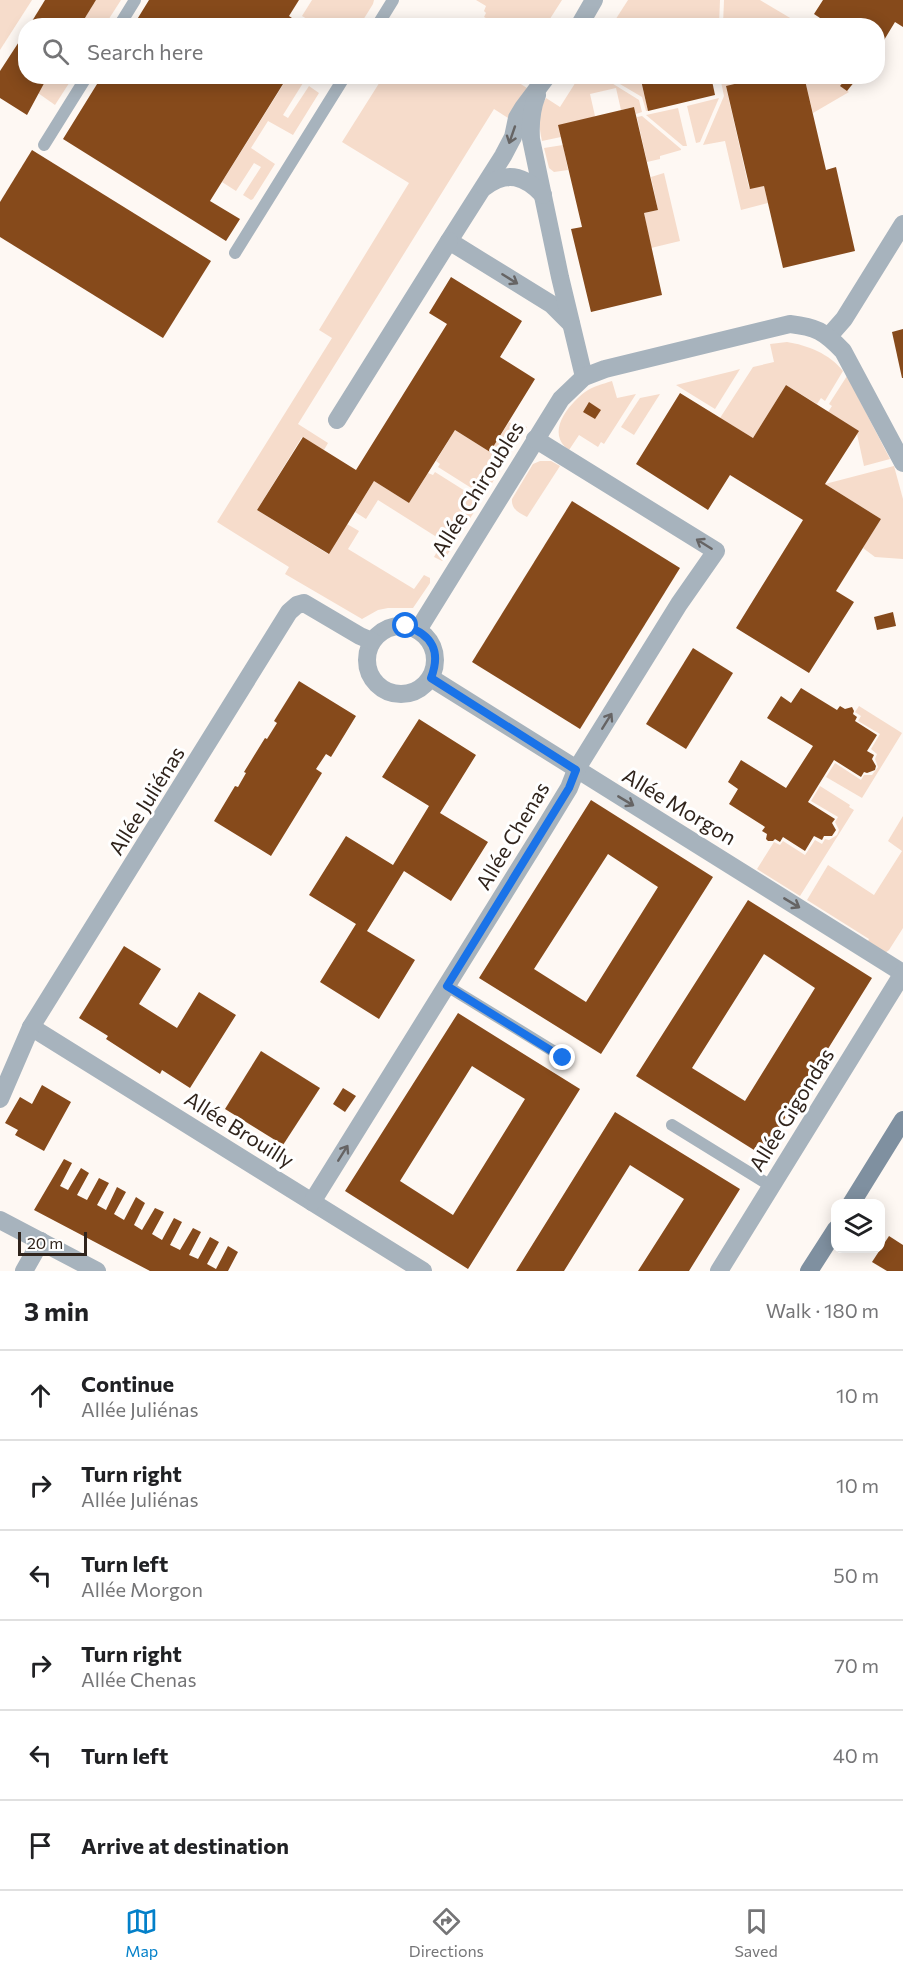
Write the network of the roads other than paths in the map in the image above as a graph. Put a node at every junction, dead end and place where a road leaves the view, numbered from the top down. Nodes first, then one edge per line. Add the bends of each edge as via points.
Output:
1 (135, 0) edge
2 (393, 0) edge
3 (594, 0) edge
4 (124, 18) edge
5 (382, 18) edge
6 (584, 18) edge
7 (82, 84) edge
8 (340, 84) edge
9 (542, 84) edge
10 (543, 84) edge
11 (44, 145) dead end
12 (483, 188) junction
13 (543, 195) junction
14 (903, 224) edge
15 (449, 241) junction
16 (235, 253) dead end
17 (571, 324) junction
18 (830, 336) junction
19 (584, 377) junction
20 (337, 420) dead end
21 (535, 439) junction
22 (903, 463) edge
23 (418, 630) junction
24 (372, 641) junction
25 (431, 678) junction
26 (576, 770) junction
27 (903, 973) edge
28 (447, 986) junction
29 (32, 1027) junction
30 (563, 1058) dead end
31 (0, 1099) edge
32 (903, 1120) edge
33 (672, 1125) dead end
34 (771, 1186) junction
35 (854, 1199) edge
36 (312, 1202) junction
37 (0, 1220) edge
38 (831, 1237) edge
39 (41, 1241) junction
40 (24, 1271) edge
41 (97, 1271) edge
42 (423, 1271) edge
43 (719, 1271) edge
44 (809, 1271) edge

1 - 4 lane
2 - 5 lane
3 - 6 street
7 - 11 lane
8 - 16 lane
9 -> 12 street via 523,108 508,147
10 - 13 street via 533,106 531,139
12 - 13 street via 507,177 531,183
12 - 15 street
13 - 17 street
14 - 18 street
15 -> 17 street via 551,304
15 - 20 street
17 - 19 street
18 - 19 street, Allée Chiroubles via 810,326 789,324
18 - 22 street via 855,370
19 - 21 street, Allée Chiroubles via 561,399
21 - 23 street, Allée Chiroubles
26 -> 21 street, Allée Chenas via 716,551
23 - 24 street via 393,627
23 - 25 street via 433,646 436,657
24 - 25 street via 367,666 380,688 392,694 414,693
24 - 29 street, Allée Juliénas via 304,603 290,612
25 - 26 street, Allée Morgon
26 -> 27 street, Allée Morgon
26 - 28 street, Allée Chenas via 569,788
27 - 34 street, Allée Gigondas
28 - 30 lane
36 -> 28 street, Allée Chenas
29 - 31 street, Allée Juliénas
29 - 36 street, Allée Brouilly
32 - 35 street
33 - 34 lane
34 - 43 street, Allée Gigondas
36 - 42 street, Allée Brouilly
37 - 39 street
38 - 44 street
39 - 40 street
39 - 41 street

